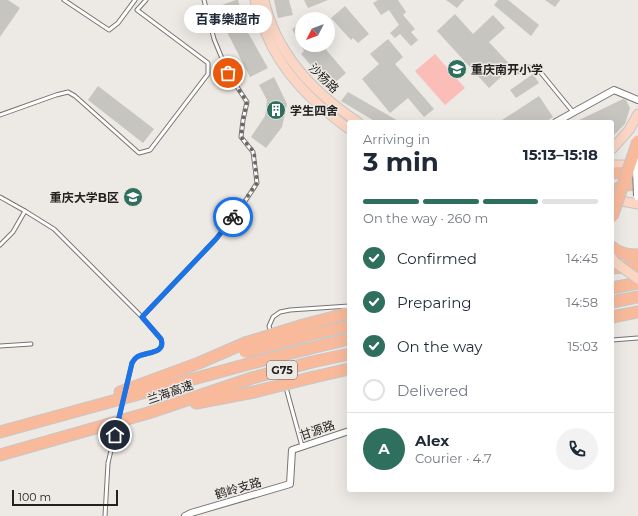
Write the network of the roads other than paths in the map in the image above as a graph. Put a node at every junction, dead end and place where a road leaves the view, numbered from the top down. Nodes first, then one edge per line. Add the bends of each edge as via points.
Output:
1 (64, 0) edge
2 (135, 0) edge
3 (146, 0) edge
4 (204, 0) edge
5 (255, 0) edge
6 (264, 0) edge
7 (518, 72) dead end
8 (638, 100) edge
9 (573, 112) junction
10 (1, 114) edge
11 (638, 114) edge
12 (355, 120) edge
13 (559, 120) edge
14 (347, 127) edge
15 (638, 141) edge
16 (614, 147) edge
17 (638, 149) edge
18 (614, 165) edge
19 (638, 165) edge
20 (638, 171) edge
21 (614, 173) edge
22 (638, 178) edge
23 (614, 182) edge
24 (638, 185) edge
25 (614, 191) edge
26 (638, 196) edge
27 (0, 197) edge
28 (614, 199) edge
29 (638, 204) edge
30 (25, 211) junction
31 (614, 211) edge
32 (0, 245) edge
33 (614, 249) edge
34 (638, 255) edge
35 (614, 260) edge
36 (638, 266) edge
37 (614, 268) edge
38 (638, 279) edge
39 (638, 283) edge
40 (614, 288) edge
41 (638, 297) edge
42 (614, 302) edge
43 (347, 306) edge
44 (638, 312) edge
45 (347, 314) edge
46 (142, 317) junction
47 (638, 319) edge
48 (614, 320) edge
49 (347, 326) edge
50 (304, 330) junction
51 (638, 338) edge
52 (347, 339) edge
53 (614, 340) edge
54 (31, 344) dead end
55 (0, 346) edge
56 (347, 354) edge
57 (347, 369) edge
58 (148, 413) junction
59 (54, 416) junction
60 (0, 432) edge
61 (347, 432) edge
62 (302, 447) junction
63 (0, 455) edge
64 (290, 484) joint
65 (105, 516) edge
66 (185, 516) edge

1 - 2 lane via 109,30 118,23
3 - 10 lane via 137,10 208,63 208,74 150,150 139,153 68,92
4 - 46 lane via 214,39 228,73 247,102 241,137 254,152 257,183 216,239
5 - 14 main road, 沙杨路 via 270,44 287,72 310,97
6 - 12 main road, 沙杨路 via 278,39 295,66 317,90
7 - 9 lane via 525,67 537,68
8 - 9 street via 614,90
9 - 13 street
11 - 16 main road via 629,130
15 - 31 highway, bridge
17 - 26 main road, bridge
18 - 19 main road
20 - 21 highway
22 - 23 highway via 631,177
24 - 25 highway via 619,187
27 - 30 lane
28 - 29 main road
30 - 32 lane via 13,232
30 - 46 lane via 54,228
33 - 34 highway via 628,255
35 - 38 main road, bridge
36 - 37 highway
39 - 40 highway
41 - 42 highway
43 - 62 lane via 280,312 273,317 269,326
44 - 48 highway
45 - 50 highway
46 - 65 lane, bridge via 162,343 157,351 138,356 132,363 108,464
47 - 48 highway
49 - 50 highway
50 - 59 highway, bridge via 198,363
51 - 53 lane
52 - 59 highway, 兰海高速 / G75, bridge
54 - 55 lane
56 - 58 highway, 兰海高速 / G75, bridge via 252,378
57 - 58 highway, bridge via 254,392
58 - 63 highway, 兰海高速 / G75
59 - 60 highway, 兰海高速 / G75
61 - 62 street, 甘源路
62 - 64 street, 甘源路 via 292,450
64 - 66 street, 鹤岭支路

